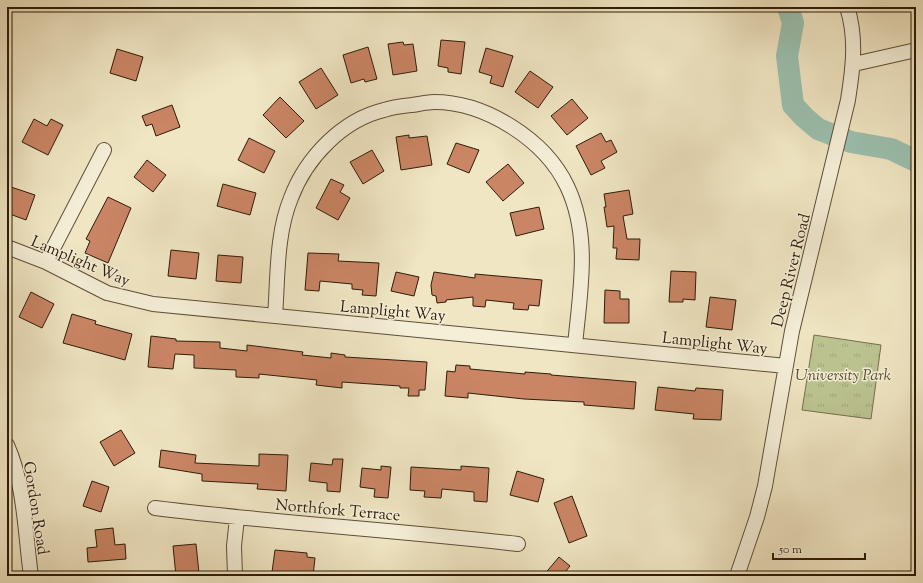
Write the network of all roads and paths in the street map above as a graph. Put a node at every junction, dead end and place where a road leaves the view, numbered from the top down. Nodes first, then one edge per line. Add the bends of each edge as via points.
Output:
1 (847, 7) edge
2 (916, 50) edge
3 (854, 64) junction
4 (104, 150) dead end
5 (7, 247) edge
6 (46, 262) junction
7 (274, 316) junction
8 (575, 345) junction
9 (786, 366) junction
10 (7, 445) edge
11 (155, 508) dead end
12 (237, 518) junction
13 (518, 544) dead end
14 (31, 576) edge
15 (235, 576) edge
16 (737, 576) edge

1 - 3 street, Deep River Road via 852,29
2 - 3 street
3 - 9 street, Deep River Road via 848,100 792,331
4 - 6 street
5 - 6 street, Lamplight Way
6 - 7 street, Lamplight Way via 107,293 131,300 175,307
7 - 8 street, Lamplight Way
7 - 8 street via 284,218 303,173 333,138 357,122 383,110 434,102 464,106 508,123 541,149 564,180 576,208 583,258
8 - 9 street, Lamplight Way
9 - 16 street, Deep River Road via 758,517
10 - 14 street, Gordon Road via 20,487
11 - 12 street, Northfork Terrace
12 - 13 street, Northfork Terrace via 435,534
12 - 15 street via 234,546

